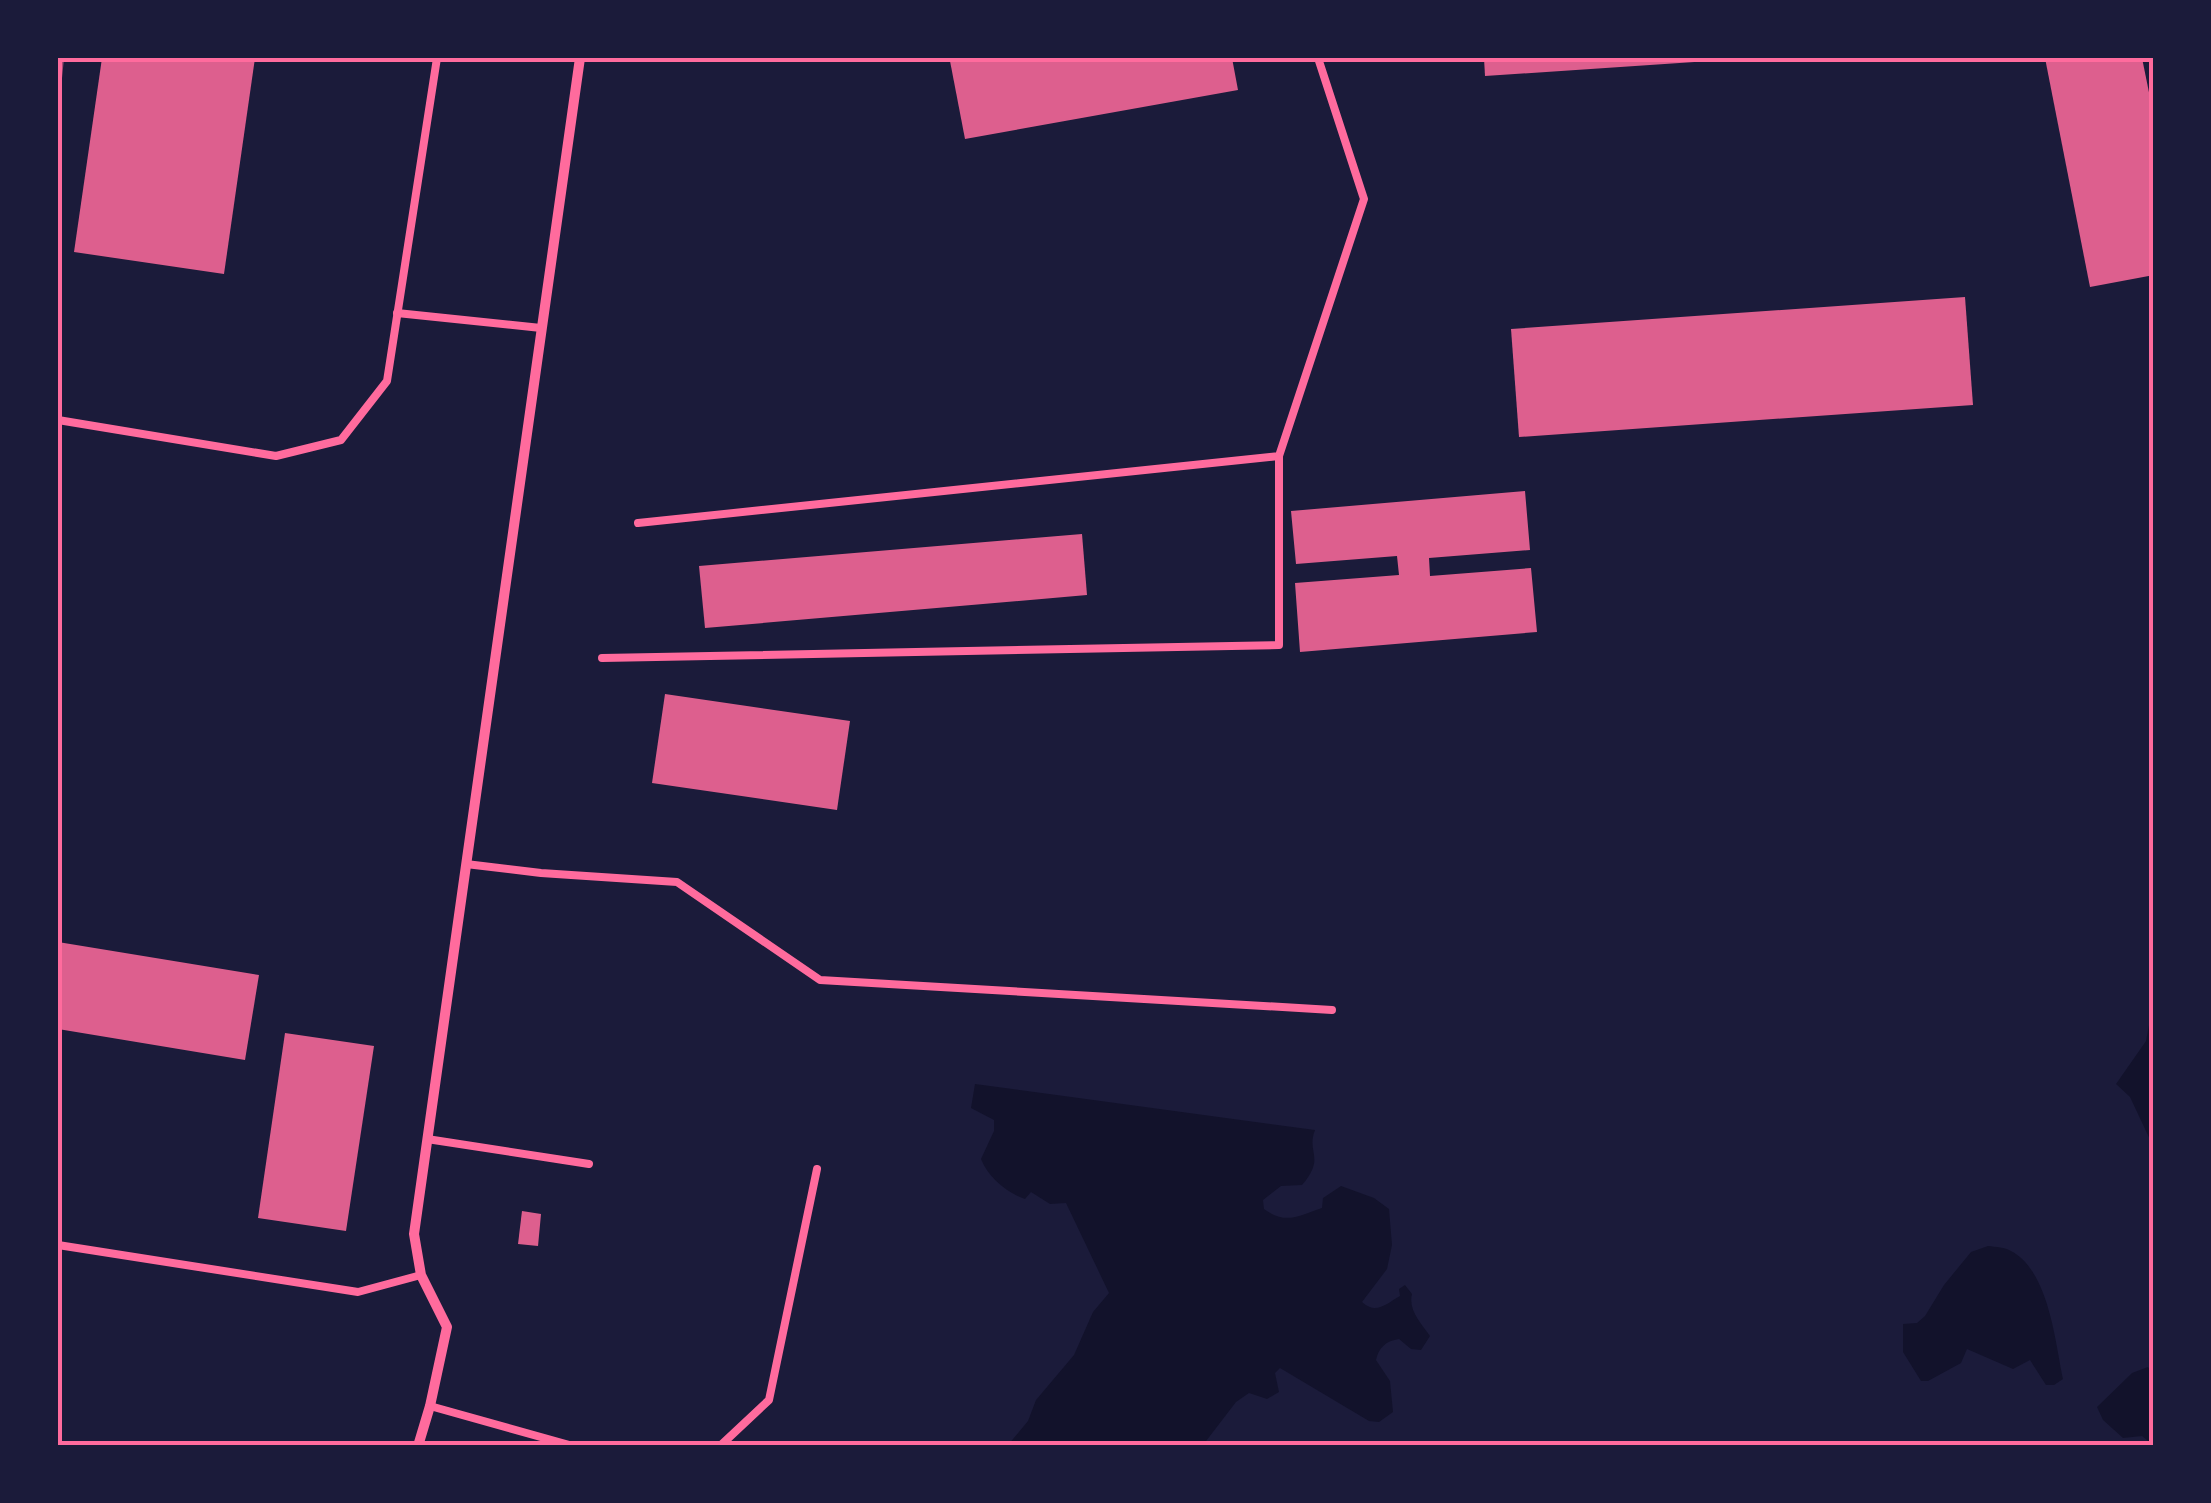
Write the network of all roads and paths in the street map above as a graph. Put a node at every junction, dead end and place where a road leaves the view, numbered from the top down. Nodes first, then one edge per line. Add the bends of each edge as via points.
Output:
1 (438, 58) edge
2 (580, 58) edge
3 (1318, 58) edge
4 (397, 313) junction
5 (542, 328) junction
6 (58, 420) edge
7 (1279, 456) junction
8 (638, 523) dead end
9 (602, 658) dead end
10 (466, 864) junction
11 (1332, 1010) dead end
12 (427, 1139) junction
13 (589, 1164) dead end
14 (817, 1169) dead end
15 (58, 1245) edge
16 (421, 1274) junction
17 (430, 1406) junction
18 (418, 1446) edge
19 (574, 1446) edge
20 (720, 1446) edge

1 - 4 lane
2 - 5 street
3 - 7 lane via 1364,199
4 - 5 lane
4 - 6 lane via 387,380 340,440 276,456
5 - 10 street
7 - 8 lane
7 - 9 lane via 1278,645
10 - 11 lane via 677,882 820,980
10 - 12 street
12 - 13 lane
12 - 16 street via 414,1234
14 - 20 lane via 770,1400
15 - 16 lane via 358,1292
16 - 17 street via 447,1327
17 - 18 street
17 - 19 lane

